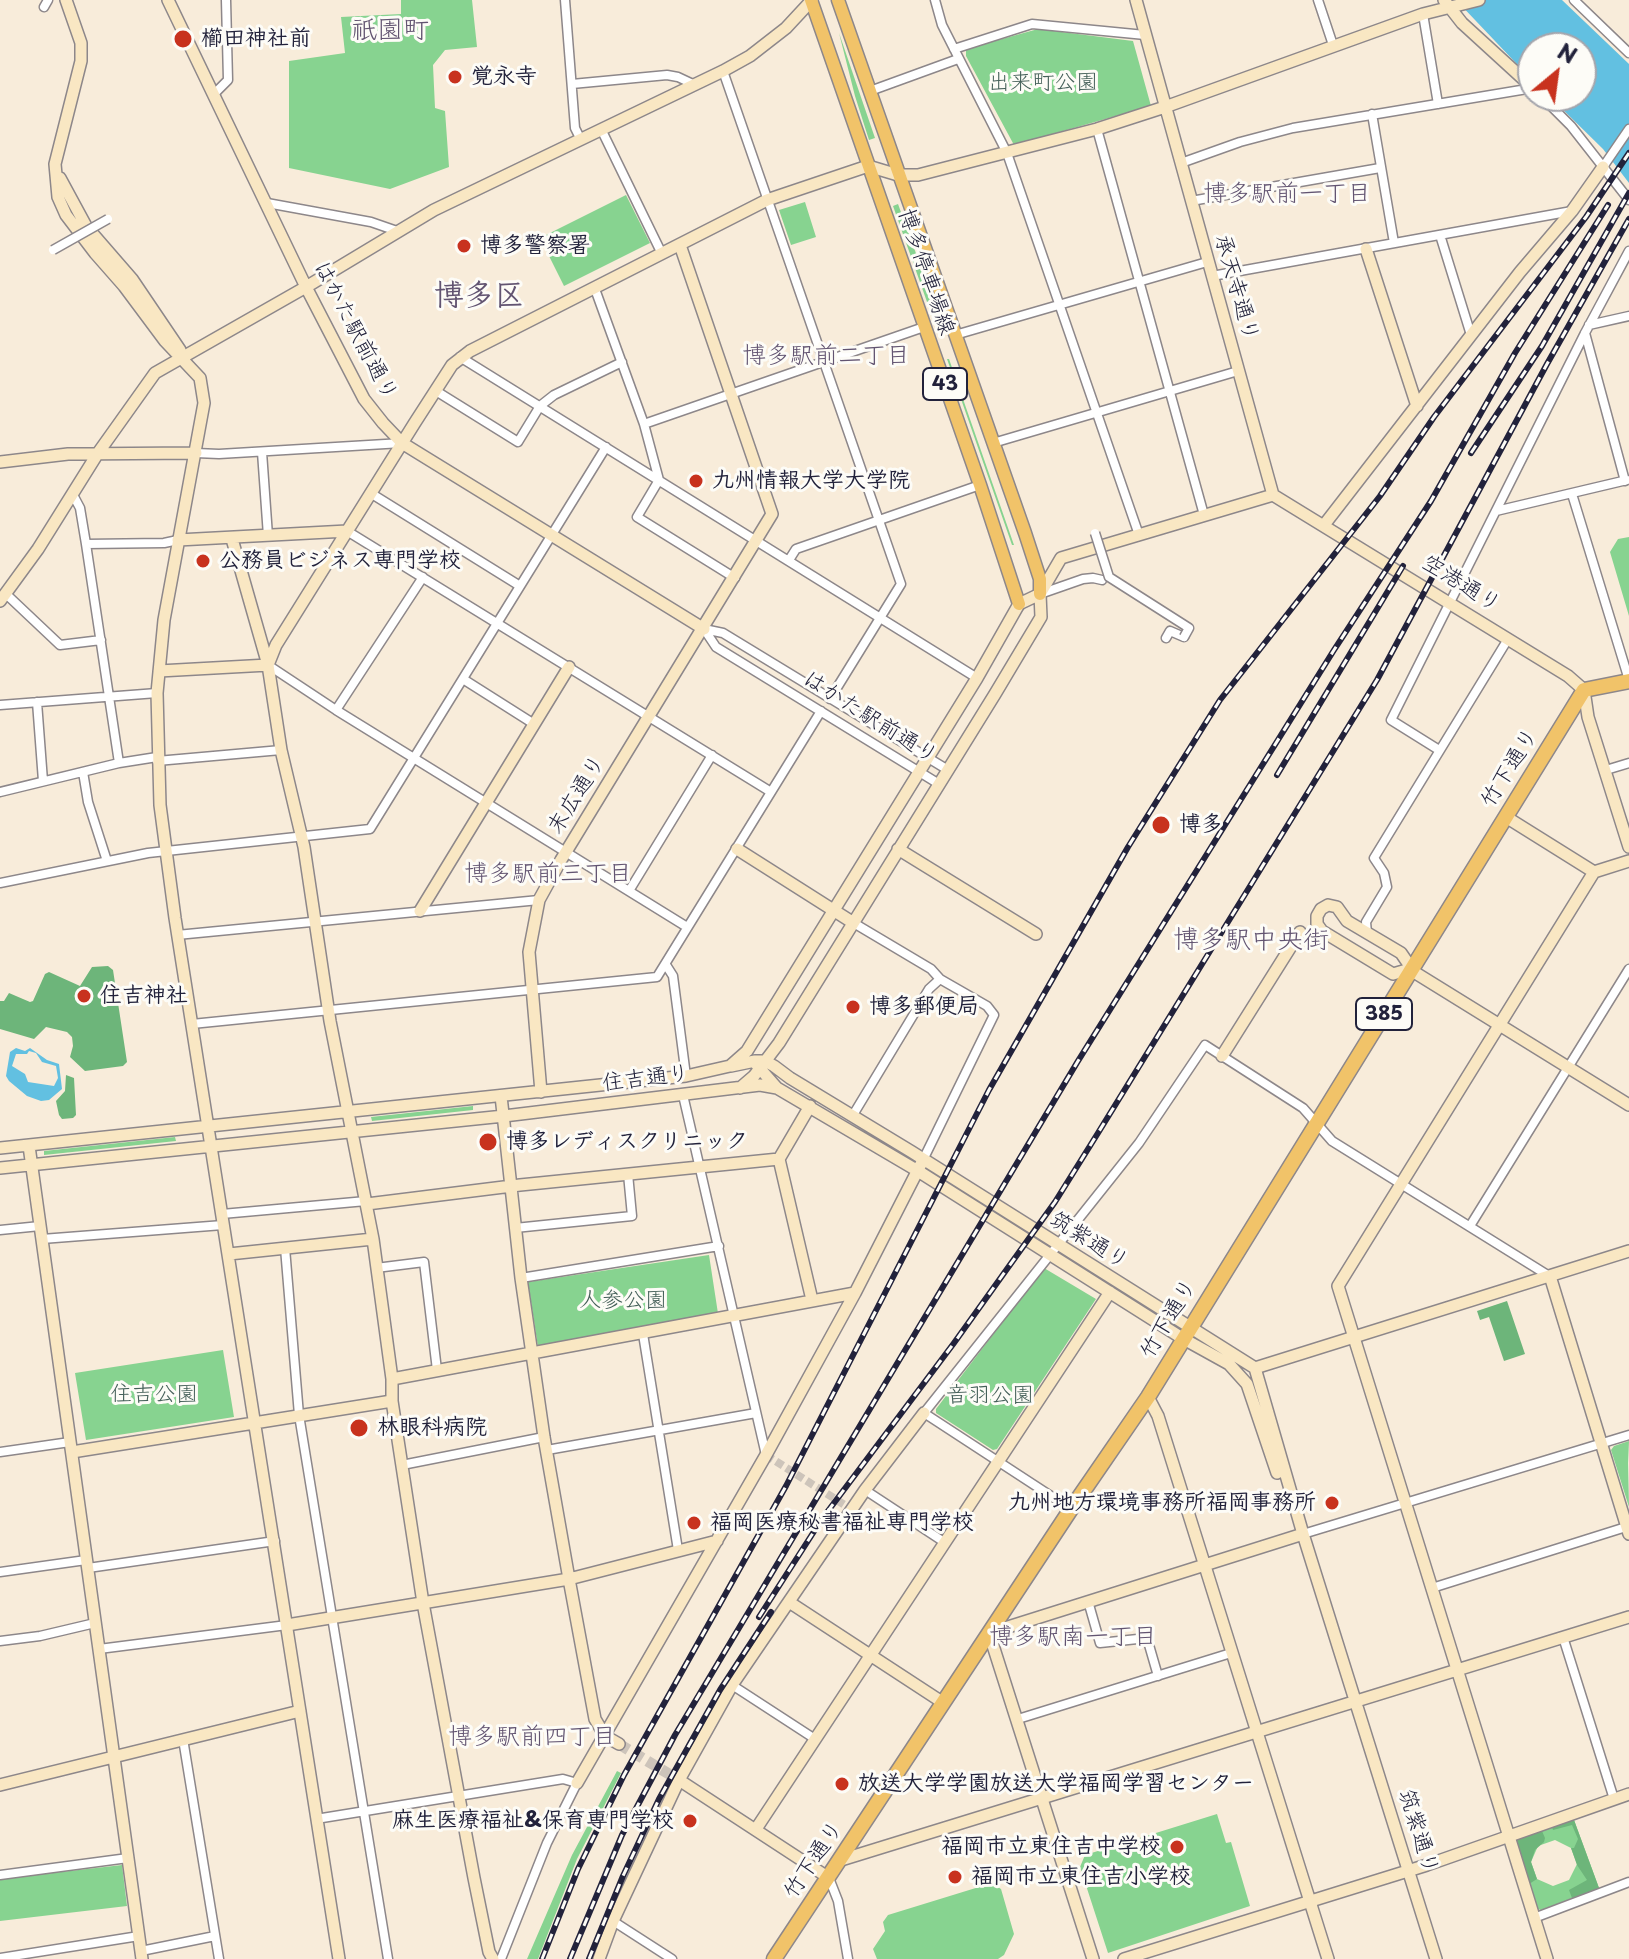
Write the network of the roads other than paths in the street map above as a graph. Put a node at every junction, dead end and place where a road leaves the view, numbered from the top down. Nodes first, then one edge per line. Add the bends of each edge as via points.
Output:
1 (66, 0) edge
2 (168, 0) edge
3 (226, 0) edge
4 (565, 0) edge
5 (811, 0) edge
6 (838, 0) edge
7 (935, 0) edge
8 (1136, 0) edge
9 (1318, 0) edge
10 (1479, 0) edge
11 (1574, 0) edge
12 (1447, 4) edge
13 (1423, 14) junction
14 (1145, 35) junction
15 (1629, 37) edge
16 (1616, 41) junction
17 (1333, 45) junction
18 (954, 49) junction
19 (1629, 53) edge
20 (958, 59) junction
21 (723, 71) junction
22 (1517, 73) edge
23 (572, 84) junction
24 (695, 85) junction
25 (870, 91) junction
26 (1517, 92) edge
27 (215, 93) junction
28 (1438, 104) junction
29 (1165, 107) junction
30 (1557, 112) edge
31 (1372, 114) junction
32 (1097, 129) junction
33 (1629, 129) edge
34 (602, 131) junction
35 (581, 140) junction
36 (1007, 153) junction
37 (1181, 163) junction
38 (1605, 164) junction
39 (868, 166) junction
40 (1380, 168) junction
41 (898, 175) junction
42 (767, 200) junction
43 (1629, 200) edge
44 (1191, 201) junction
45 (267, 203) junction
46 (1572, 211) junction
47 (108, 219) dead end
48 (397, 231) junction
49 (1440, 235) junction
50 (1394, 243) junction
51 (680, 245) junction
52 (1366, 249) junction
53 (53, 250) dead end
54 (1629, 251) edge
55 (662, 254) junction
56 (1207, 262) junction
57 (1212, 276) junction
58 (1138, 283) junction
59 (306, 287) junction
60 (595, 289) junction
61 (1059, 307) junction
62 (1629, 316) edge
63 (924, 327) junction
64 (1587, 329) junction
65 (955, 335) junction
66 (1471, 335) junction
67 (460, 357) junction
68 (183, 358) junction
69 (823, 361) junction
70 (622, 362) junction
71 (1238, 371) junction
72 (436, 391) junction
73 (1168, 391) junction
74 (731, 392) junction
75 (540, 406) junction
76 (1417, 406) junction
77 (1096, 412) junction
78 (644, 424) junction
79 (402, 443) junction
80 (993, 443) junction
81 (606, 447) junction
82 (262, 452) junction
83 (98, 453) junction
84 (196, 453) junction
85 (0, 462) edge
86 (659, 480) junction
87 (1627, 480) edge
88 (980, 485) junction
89 (72, 493) junction
90 (372, 494) junction
91 (1572, 494) junction
92 (1273, 495) junction
93 (1496, 511) junction
94 (1204, 515) junction
95 (878, 520) junction
96 (1324, 525) junction
97 (347, 531) junction
98 (1095, 533) dead end
99 (1139, 535) junction
100 (268, 536) junction
101 (552, 536) junction
102 (232, 539) junction
103 (178, 540) junction
104 (758, 541) junction
105 (86, 544) junction
106 (789, 560) junction
107 (423, 577) junction
108 (735, 578) junction
109 (1104, 582) junction
110 (520, 586) junction
111 (3, 593) edge
112 (1040, 594) junction
113 (1450, 603) junction
114 (1019, 604) junction
115 (881, 617) junction
116 (497, 623) junction
117 (704, 629) junction
118 (1166, 638) dead end
119 (1508, 639) junction
120 (101, 640) junction
121 (268, 665) junction
122 (569, 667) junction
123 (159, 671) junction
124 (977, 678) junction
125 (463, 679) junction
126 (1629, 681) edge
127 (1584, 690) junction
128 (157, 693) junction
129 (109, 696) junction
130 (830, 699) junction
131 (37, 702) junction
132 (0, 705) edge
133 (336, 710) junction
134 (821, 711) junction
135 (650, 716) junction
136 (534, 724) junction
137 (281, 750) junction
138 (1439, 750) junction
139 (712, 755) junction
140 (414, 758) junction
141 (928, 758) junction
142 (157, 759) junction
143 (119, 763) junction
144 (1629, 763) edge
145 (948, 770) junction
146 (1606, 770) junction
147 (83, 772) junction
148 (920, 772) junction
149 (43, 781) junction
150 (939, 784) junction
151 (0, 792) edge
152 (771, 792) junction
153 (486, 803) junction
154 (1506, 817) junction
155 (302, 837) junction
156 (1629, 847) edge
157 (737, 849) junction
158 (898, 849) junction
159 (165, 851) junction
160 (566, 852) junction
161 (107, 861) junction
162 (1629, 861) edge
163 (1594, 872) junction
164 (0, 883) edge
165 (629, 891) junction
166 (539, 900) junction
167 (832, 910) junction
168 (420, 911) junction
169 (317, 920) junction
170 (852, 922) junction
171 (687, 927) junction
172 (1300, 932) dead end
173 (1367, 933) junction
174 (1036, 934) dead end
175 (177, 935) junction
176 (666, 965) junction
177 (1410, 969) junction
178 (1629, 969) edge
179 (940, 979) junction
180 (530, 990) junction
181 (329, 1011) junction
182 (192, 1024) junction
183 (1500, 1024) junction
184 (757, 1032) junction
185 (779, 1043) junction
186 (1222, 1056) junction
187 (760, 1063) junction
188 (730, 1066) junction
189 (1568, 1067) junction
190 (784, 1074) junction
191 (686, 1076) junction
192 (740, 1088) junction
193 (777, 1088) junction
194 (541, 1092) junction
195 (683, 1095) junction
196 (501, 1096) junction
197 (1629, 1105) edge
198 (810, 1106) junction
199 (348, 1111) junction
200 (853, 1115) junction
201 (504, 1116) junction
202 (1316, 1123) junction
203 (208, 1127) junction
204 (352, 1131) junction
205 (29, 1146) junction
206 (211, 1146) junction
207 (0, 1148) edge
208 (779, 1159) junction
209 (32, 1164) junction
210 (920, 1165) junction
211 (700, 1166) junction
212 (0, 1168) edge
213 (628, 1174) junction
214 (1401, 1184) junction
215 (511, 1186) junction
216 (367, 1202) junction
217 (223, 1219) junction
218 (40, 1226) junction
219 (1470, 1226) junction
220 (515, 1228) junction
221 (0, 1230) edge
222 (42, 1239) junction
223 (373, 1239) junction
224 (719, 1246) junction
225 (285, 1248) junction
226 (1053, 1249) junction
227 (1629, 1251) edge
228 (229, 1254) junction
229 (376, 1268) junction
230 (1550, 1276) junction
231 (521, 1278) junction
232 (1110, 1292) junction
233 (855, 1293) junction
234 (812, 1300) junction
235 (732, 1315) junction
236 (1186, 1333) junction
237 (643, 1334) junction
238 (1354, 1338) junction
239 (533, 1354) junction
240 (1255, 1368) junction
241 (437, 1370) junction
242 (392, 1379) junction
243 (1148, 1397) junction
244 (392, 1401) junction
245 (756, 1413) junction
246 (924, 1413) junction
247 (299, 1415) junction
248 (255, 1422) junction
249 (659, 1430) junction
250 (1629, 1435) edge
251 (544, 1437) junction
252 (1602, 1443) junction
253 (71, 1447) junction
254 (547, 1450) junction
255 (0, 1452) edge
256 (766, 1455) junction
257 (997, 1461) junction
258 (402, 1465) junction
259 (865, 1490) junction
260 (1406, 1504) junction
261 (1071, 1509) junction
262 (1628, 1530) edge
263 (1303, 1534) junction
264 (275, 1541) junction
265 (717, 1541) junction
266 (944, 1542) junction
267 (678, 1550) junction
268 (87, 1564) junction
269 (1206, 1565) junction
270 (0, 1572) edge
271 (569, 1579) junction
272 (1432, 1588) junction
273 (1088, 1601) junction
274 (789, 1602) junction
275 (423, 1603) junction
276 (332, 1617) junction
277 (1629, 1617) edge
278 (95, 1623) junction
279 (287, 1625) junction
280 (989, 1633) junction
281 (1563, 1637) junction
282 (0, 1641) edge
283 (99, 1649) junction
284 (1231, 1653) junction
285 (870, 1655) junction
286 (1457, 1670) junction
287 (1158, 1676) junction
288 (732, 1685) junction
289 (1357, 1701) junction
290 (942, 1702) junction
291 (300, 1711) junction
292 (1018, 1719) junction
293 (1259, 1733) junction
294 (605, 1736) junction
295 (183, 1739) junction
296 (815, 1739) junction
297 (619, 1744) tunnel mouth
298 (114, 1755) junction
299 (679, 1780) junction
300 (577, 1783) junction
301 (0, 1785) edge
302 (459, 1794) junction
303 (1629, 1794) edge
304 (1614, 1799) junction
305 (1043, 1800) junction
306 (363, 1811) junction
307 (316, 1819) junction
308 (756, 1829) junction
309 (1509, 1836) junction
310 (128, 1858) junction
311 (841, 1860) junction
312 (1408, 1870) junction
313 (0, 1875) edge
314 (829, 1878) junction
315 (1629, 1882) edge
316 (1309, 1902) junction
317 (1534, 1918) junction
318 (613, 1921) junction
319 (139, 1936) junction
320 (215, 1936) junction
321 (142, 1955) edge
322 (0, 1958) edge
323 (219, 1959) edge
324 (339, 1959) edge
325 (388, 1959) edge
326 (493, 1959) edge
327 (501, 1959) edge
328 (599, 1959) edge
329 (672, 1959) edge
330 (774, 1959) edge
331 (848, 1959) edge
332 (1093, 1959) edge
333 (1124, 1959) edge
334 (1328, 1959) edge
335 (1436, 1959) edge
336 (1547, 1959) edge

1 - 68 street via 81,43 81,61 56,170 86,226 132,279
2 - 27 street, はかた駅前通り
3 - 27 street via 228,80
4 - 23 street
5 - 21 street via 786,28
5 - 39 main road, 博多停車場線 / 43
6 - 25 main road, 博多停車場線 / 43
7 - 18 street
8 - 14 street, 承天寺通り
9 - 17 street
10 - 12 street
11 - 16 street
12 - 13 street
12 - 22 street
13 - 17 street
13 - 28 street
14 - 18 street via 1032,24
14 - 29 street, 承天寺通り
15 - 16 street
16 - 19 street
17 - 29 street
18 - 20 street
20 - 25 street
20 - 36 street
21 - 24 street
21 - 42 street
23 - 24 street via 667,75
23 - 35 street via 575,128
24 - 34 street
25 - 41 main road, 博多停車場線 / 43
26 - 28 street
27 - 45 street, はかた駅前通り
28 - 31 street
29 - 32 street
29 - 37 street, 承天寺通り
30 - 38 street
31 - 37 street via 1293,128
31 - 40 street
32 - 36 street
32 - 58 street
33 - 38 street
34 - 35 street
34 - 55 street
35 - 48 street
36 - 41 street
36 - 61 street
37 - 44 street, 承天寺通り
38 - 43 street
38 - 46 street
39 - 41 street
39 - 42 street
39 - 63 main road, 博多停車場線 / 43
40 - 44 street
40 - 50 street
41 - 65 main road, 博多停車場線 / 43
42 - 51 street
42 - 69 street
44 - 56 street, 承天寺通り
45 - 48 street
45 - 59 street, はかた駅前通り
46 - 49 street
46 - 66 street
47 - 53 street, bridge
48 - 59 street
49 - 50 street
49 - 66 street
50 - 52 street
51 - 55 street
51 - 74 street, 末広通り
52 - 57 street
52 - 76 street
54 - 64 street
55 - 60 street
56 - 57 street, 承天寺通り
56 - 58 street
57 - 71 street, 承天寺通り
58 - 61 street
58 - 73 street
59 - 68 street
59 - 79 street, はかた駅前通り via 364,399
60 - 67 street
60 - 70 street
61 - 65 street
61 - 77 street
62 - 64 street
63 - 69 street
63 - 88 main road, 博多停車場線 / 43
64 - 87 street
64 - 93 street
65 - 80 main road, 博多停車場線 / 43
66 - 76 street
67 - 72 street
67 - 75 street
68 - 83 street via 155,373
68 - 84 street via 200,378 204,403
69 - 74 street
69 - 95 street
70 - 75 street
70 - 78 street
71 - 73 street
71 - 92 street, 承天寺通り
72 - 75 street via 518,442
72 - 79 street
73 - 77 street
73 - 94 street
74 - 78 street
74 - 104 street, 末広通り via 772,514
75 - 81 street
76 - 96 street
77 - 80 street
77 - 99 street
78 - 86 street
79 - 82 street
79 - 90 street
79 - 101 street, はかた駅前通り
80 - 112 main road, 博多停車場線 / 43 via 1040,579
81 - 86 street
81 - 101 street
82 - 84 street
82 - 100 street
83 - 84 street
83 - 85 street
83 - 89 street
84 - 103 street
86 - 104 street
86 - 108 street via 637,517
87 - 91 street
88 - 95 street
88 - 114 main road, 博多停車場線 / 43
89 - 105 street
89 - 111 street
90 - 97 street
90 - 110 street
91 - 93 street
91 - 126 street
92 - 94 street
92 - 96 street, 空港通り
93 - 113 street
94 - 99 street
95 - 106 street via 796,549
95 - 115 street via 901,584
96 - 113 street, 空港通り
97 - 100 street
97 - 107 street
97 - 121 street
98 - 109 street, bridge
99 - 112 street via 1061,558
100 - 102 street
101 - 110 street
101 - 117 street, はかた駅前通り
102 - 103 street
102 - 121 street
103 - 105 street
103 - 123 street
104 - 106 street
104 - 108 street, 末広通り
105 - 120 street
106 - 115 street
107 - 116 street
107 - 133 street
108 - 117 street, 末広通り
109 - 112 street via 1083,579
109 - 118 street, bridge via 1189,628 1184,637 1170,631
110 - 116 street
111 - 120 street via 60,645
112 - 114 street
112 - 145 street via 1041,617
113 - 119 street, 空港通り
113 - 138 street via 1391,720
114 - 124 street
115 - 124 street
115 - 130 street
116 - 122 street
116 - 125 street
117 - 130 street, はかた駅前通り via 723,633
117 - 134 street, はかた駅前通り via 716,647
117 - 135 street, 末広通り
119 - 127 street, 空港通り
119 - 138 street
120 - 129 street
121 - 123 street
121 - 133 street
121 - 137 street
122 - 135 street
122 - 136 street
123 - 128 street
124 - 141 street
125 - 136 street
125 - 140 street
126 - 127 highway
127 - 146 street
127 - 154 highway, 竹下通り / 385
128 - 129 street
128 - 142 street
129 - 131 street
129 - 143 street
130 - 141 street, はかた駅前通り
131 - 132 street
131 - 149 street
133 - 140 street
134 - 148 street, はかた駅前通り
134 - 152 street
135 - 139 street
135 - 160 street, 末広通り
136 - 153 street
137 - 142 street
137 - 155 street
138 - 173 street via 1374,858 1387,887 1366,922
139 - 152 street
139 - 165 street
140 - 153 street
140 - 155 street via 370,829
141 - 145 street, はかた駅前通り
141 - 148 street
142 - 143 street
142 - 159 street
143 - 147 street
144 - 146 street
145 - 150 street
146 - 156 street
147 - 149 street
147 - 161 street
148 - 150 street, はかた駅前通り
148 - 167 street
149 - 151 street
150 - 158 street
152 - 157 street
153 - 160 street
153 - 168 street
154 - 163 street
154 - 177 highway, 竹下通り / 385
155 - 159 street
155 - 169 street
157 - 167 street
157 - 171 street
158 - 170 street
158 - 174 street
159 - 161 street
159 - 175 street
160 - 165 street
160 - 166 street, 末広通り
161 - 164 street
162 - 163 street
163 - 183 street
165 - 171 street
166 - 168 street
166 - 180 street, 末広通り via 530,935
167 - 170 street
167 - 184 street
168 - 169 street
169 - 175 street
169 - 181 street
170 - 179 street
170 - 185 street
171 - 176 street
172 - 186 street
173 - 177 street via 1401,953
173 - 177 street via 1347,921 1337,907 1328,905 1317,916 1322,931 1393,974
175 - 182 street
176 - 180 street via 657,977
176 - 191 street via 673,976
177 - 183 street
177 - 202 highway, 竹下通り / 385
178 - 189 street
179 - 200 street
179 - 210 street via 994,1015
180 - 181 street
180 - 194 street, 末広通り
181 - 182 street
181 - 199 street
182 - 203 street
183 - 189 street
183 - 214 street
184 - 187 street via 753,1043
184 - 188 street
185 - 187 street
185 - 190 street via 775,1062
186 - 202 street via 1303,1108
186 - 226 street via 1205,1045 1198,1052 1139,1143
187 - 188 street
187 - 190 street, 筑紫通り
187 - 192 street
187 - 193 street, 筑紫通り
188 - 191 street, 住吉通り
189 - 197 street
189 - 219 street
190 - 200 street, 筑紫通り
191 - 194 street, 住吉通り
192 - 193 street, 住吉通り
192 - 195 street, 住吉通り
193 - 198 street, 筑紫通り
194 - 196 street, 住吉通り
195 - 201 street, 住吉通り
195 - 211 street
196 - 199 street, 住吉通り
196 - 201 street
198 - 208 street
198 - 210 street, 筑紫通り
199 - 203 street, 住吉通り
199 - 204 street
200 - 210 street, 筑紫通り
201 - 204 street, 住吉通り
201 - 215 street
202 - 214 street via 1328,1139
202 - 236 highway, 竹下通り / 385
203 - 205 street, 住吉通り
203 - 206 street
204 - 206 street, 住吉通り
204 - 216 street
205 - 207 street, 住吉通り
205 - 209 street
206 - 209 street, 住吉通り
206 - 217 street
208 - 211 street
208 - 234 street
209 - 212 street, 住吉通り
209 - 218 street
210 - 226 street, 筑紫通り
210 - 233 street
211 - 213 street
211 - 224 street
213 - 215 street
213 - 220 street via 632,1216
214 - 219 street
214 - 238 street via 1338,1286
215 - 216 street
215 - 220 street
216 - 217 street
216 - 223 street
217 - 222 street
217 - 228 street
218 - 221 street
218 - 222 street
219 - 230 street
220 - 231 street
222 - 253 street
223 - 225 street
223 - 229 street
224 - 231 street
224 - 235 street
225 - 228 street
225 - 247 street
226 - 232 street, 筑紫通り
226 - 236 street, 筑紫通り
226 - 246 street
227 - 230 street
228 - 248 street
229 - 241 street via 424,1262
229 - 242 street
230 - 238 street
230 - 252 street
231 - 239 street
232 - 236 street, 筑紫通り
232 - 257 street
233 - 234 street
233 - 256 street
234 - 235 street
235 - 237 street
235 - 245 street
236 - 240 street, 筑紫通り
236 - 243 highway, 竹下通り / 385
236 - 263 street, 筑紫通り via 1247,1384 1297,1532
237 - 239 street
237 - 249 street
238 - 240 street
238 - 260 street
239 - 241 street
239 - 251 street
240 - 263 street, 筑紫通り
241 - 242 street
242 - 244 street
243 - 261 highway, 竹下通り / 385
243 - 269 street
244 - 247 street
244 - 258 street
245 - 249 street
245 - 256 street
246 - 257 street
246 - 259 street
247 - 248 street
247 - 276 street
248 - 253 street
248 - 264 street
249 - 254 street
249 - 267 street
250 - 252 street
251 - 254 street
251 - 258 street
252 - 260 street
252 - 262 street
253 - 255 street
253 - 268 street
254 - 271 street
256 - 265 street
257 - 261 street
257 - 266 street
258 - 275 street
259 - 266 street
259 - 274 street
260 - 263 street
260 - 272 street
261 - 280 highway, 竹下通り / 385
262 - 272 street
263 - 269 street
263 - 289 street, 筑紫通り
264 - 268 street
264 - 279 street
265 - 267 street
265 - 294 street
266 - 285 street
267 - 271 street
268 - 270 street
268 - 278 street
269 - 273 street
269 - 284 street
271 - 275 street
271 - 294 street via 595,1719
272 - 286 street
273 - 280 street
273 - 287 street via 1100,1643 1147,1638
274 - 285 street
274 - 288 street
275 - 276 street
275 - 302 street
276 - 279 street
276 - 306 street
277 - 281 street
278 - 282 street
278 - 283 street
279 - 283 street
279 - 291 street
280 - 290 highway, 竹下通り / 385
280 - 292 street
281 - 286 street
281 - 304 street
283 - 298 street
284 - 287 street
284 - 293 street
285 - 290 street
285 - 296 street
286 - 289 street
286 - 309 street
287 - 292 street
288 - 296 street
288 - 299 street
289 - 293 street
289 - 312 street, 筑紫通り
290 - 311 highway, 竹下通り / 385
291 - 295 street
291 - 307 street
292 - 305 street
293 - 305 street
293 - 316 street
294 - 297 street
294 - 300 street
295 - 298 street
295 - 320 street
296 - 308 street
298 - 301 street
298 - 310 street
299 - 308 street
299 - 318 street
300 - 302 street via 563,1779
300 - 327 street
302 - 306 street
302 - 326 street
303 - 304 street
304 - 309 street
305 - 311 street
305 - 332 street
306 - 307 street
306 - 325 street
307 - 324 street
308 - 314 street
309 - 312 street
309 - 317 street
310 - 313 street
310 - 319 street
311 - 314 highway, 竹下通り / 385
312 - 316 street
312 - 335 street, 筑紫通り
314 - 330 highway, 竹下通り / 385
314 - 331 street
315 - 317 street
316 - 333 street
316 - 334 street
317 - 336 street
318 - 328 street
318 - 329 street
319 - 321 street
319 - 322 street
320 - 321 street
320 - 323 street

